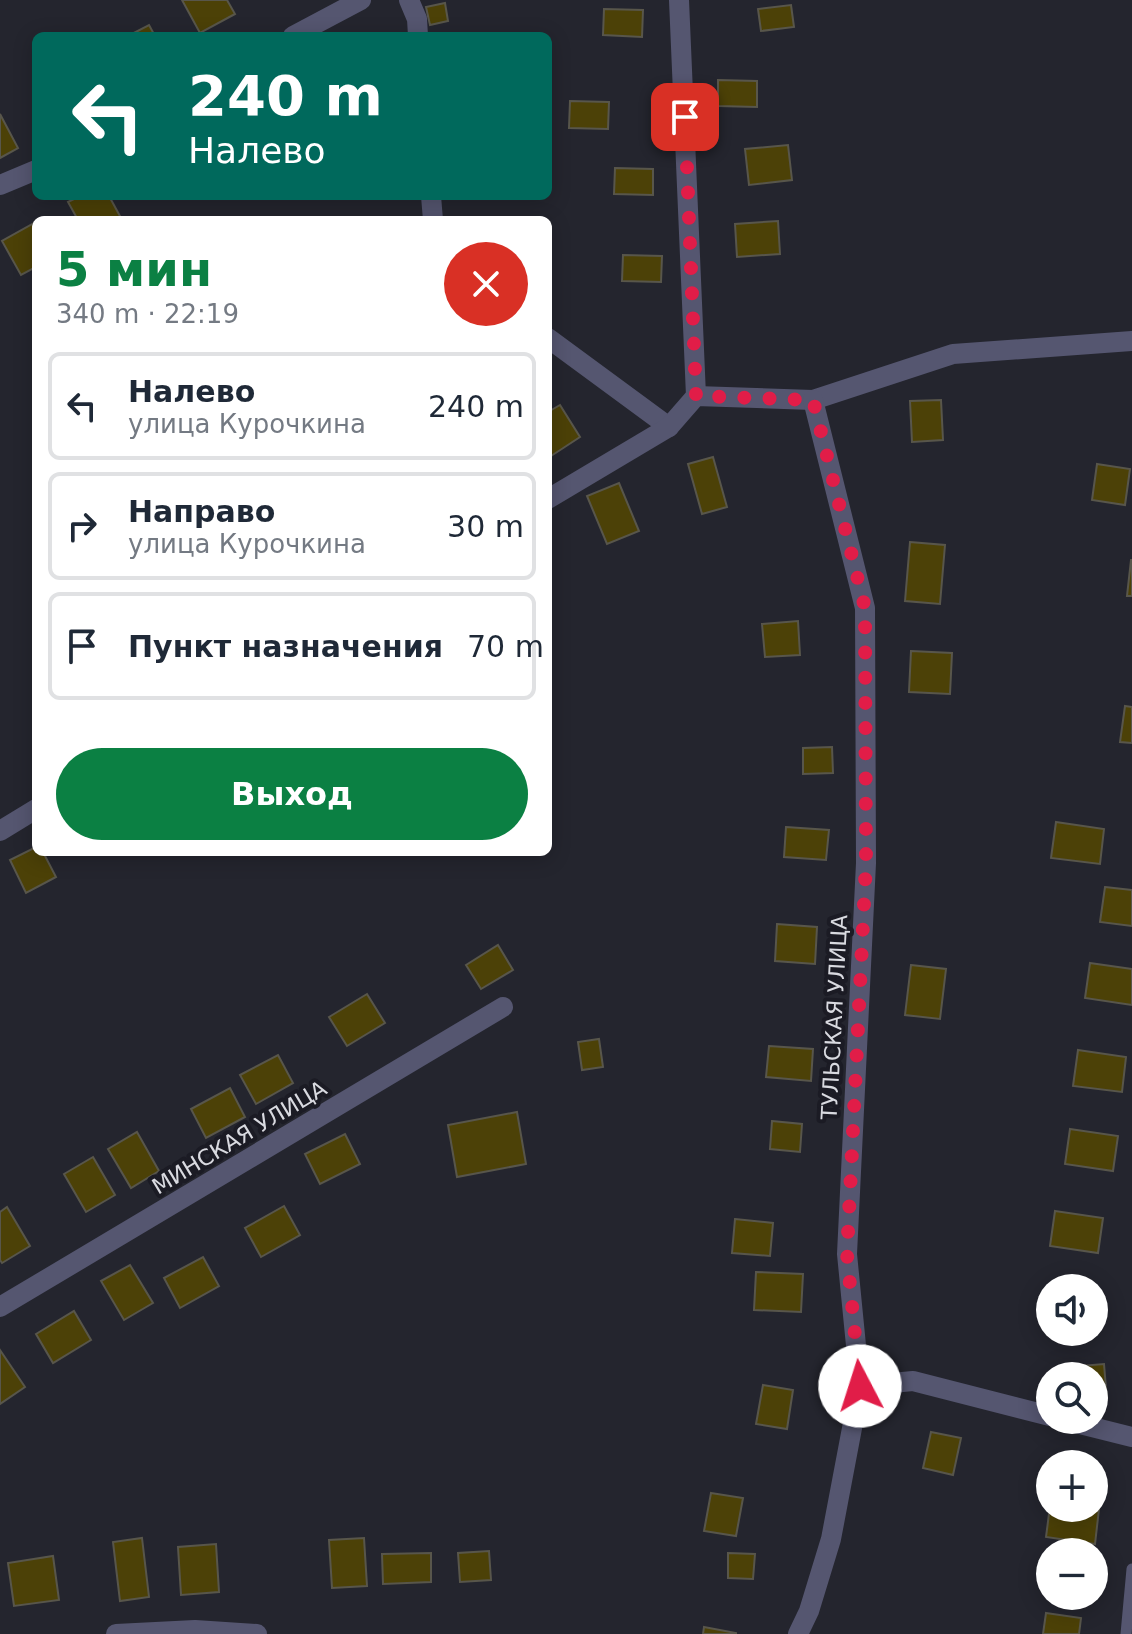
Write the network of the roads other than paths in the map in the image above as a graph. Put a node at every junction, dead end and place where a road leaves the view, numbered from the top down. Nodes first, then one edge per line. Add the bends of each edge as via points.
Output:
1 (361, 0) edge
2 (409, 0) edge
3 (679, 0) edge
4 (301, 32) edge
5 (418, 32) edge
6 (32, 172) edge
7 (0, 185) edge
8 (552, 341) edge
9 (1132, 341) edge
10 (696, 396) junction
11 (813, 400) junction
12 (669, 427) junction
13 (552, 497) edge
14 (32, 811) edge
15 (0, 831) edge
16 (503, 1007) dead end
17 (0, 1307) edge
18 (860, 1386) junction
19 (1036, 1412) edge
20 (1108, 1431) edge
21 (1132, 1437) edge
22 (1132, 1569) edge
23 (116, 1634) edge
24 (257, 1634) edge
25 (798, 1634) edge
26 (1126, 1634) edge

1 - 4 street
2 - 5 street
3 - 10 street
6 - 7 street
8 - 12 street
9 - 11 street via 953,354
10 - 11 street
10 - 12 street
11 - 18 street, ТУЛЬСКАЯ УЛИЦА via 865,608 866,863 847,1254
12 - 13 street
14 - 15 street
16 - 17 street, МИНСКАЯ УЛИЦА
18 - 19 street via 913,1381
18 - 25 street, ТУЛЬСКАЯ УЛИЦА via 831,1539
20 - 21 street
22 - 26 lane
23 - 24 street

